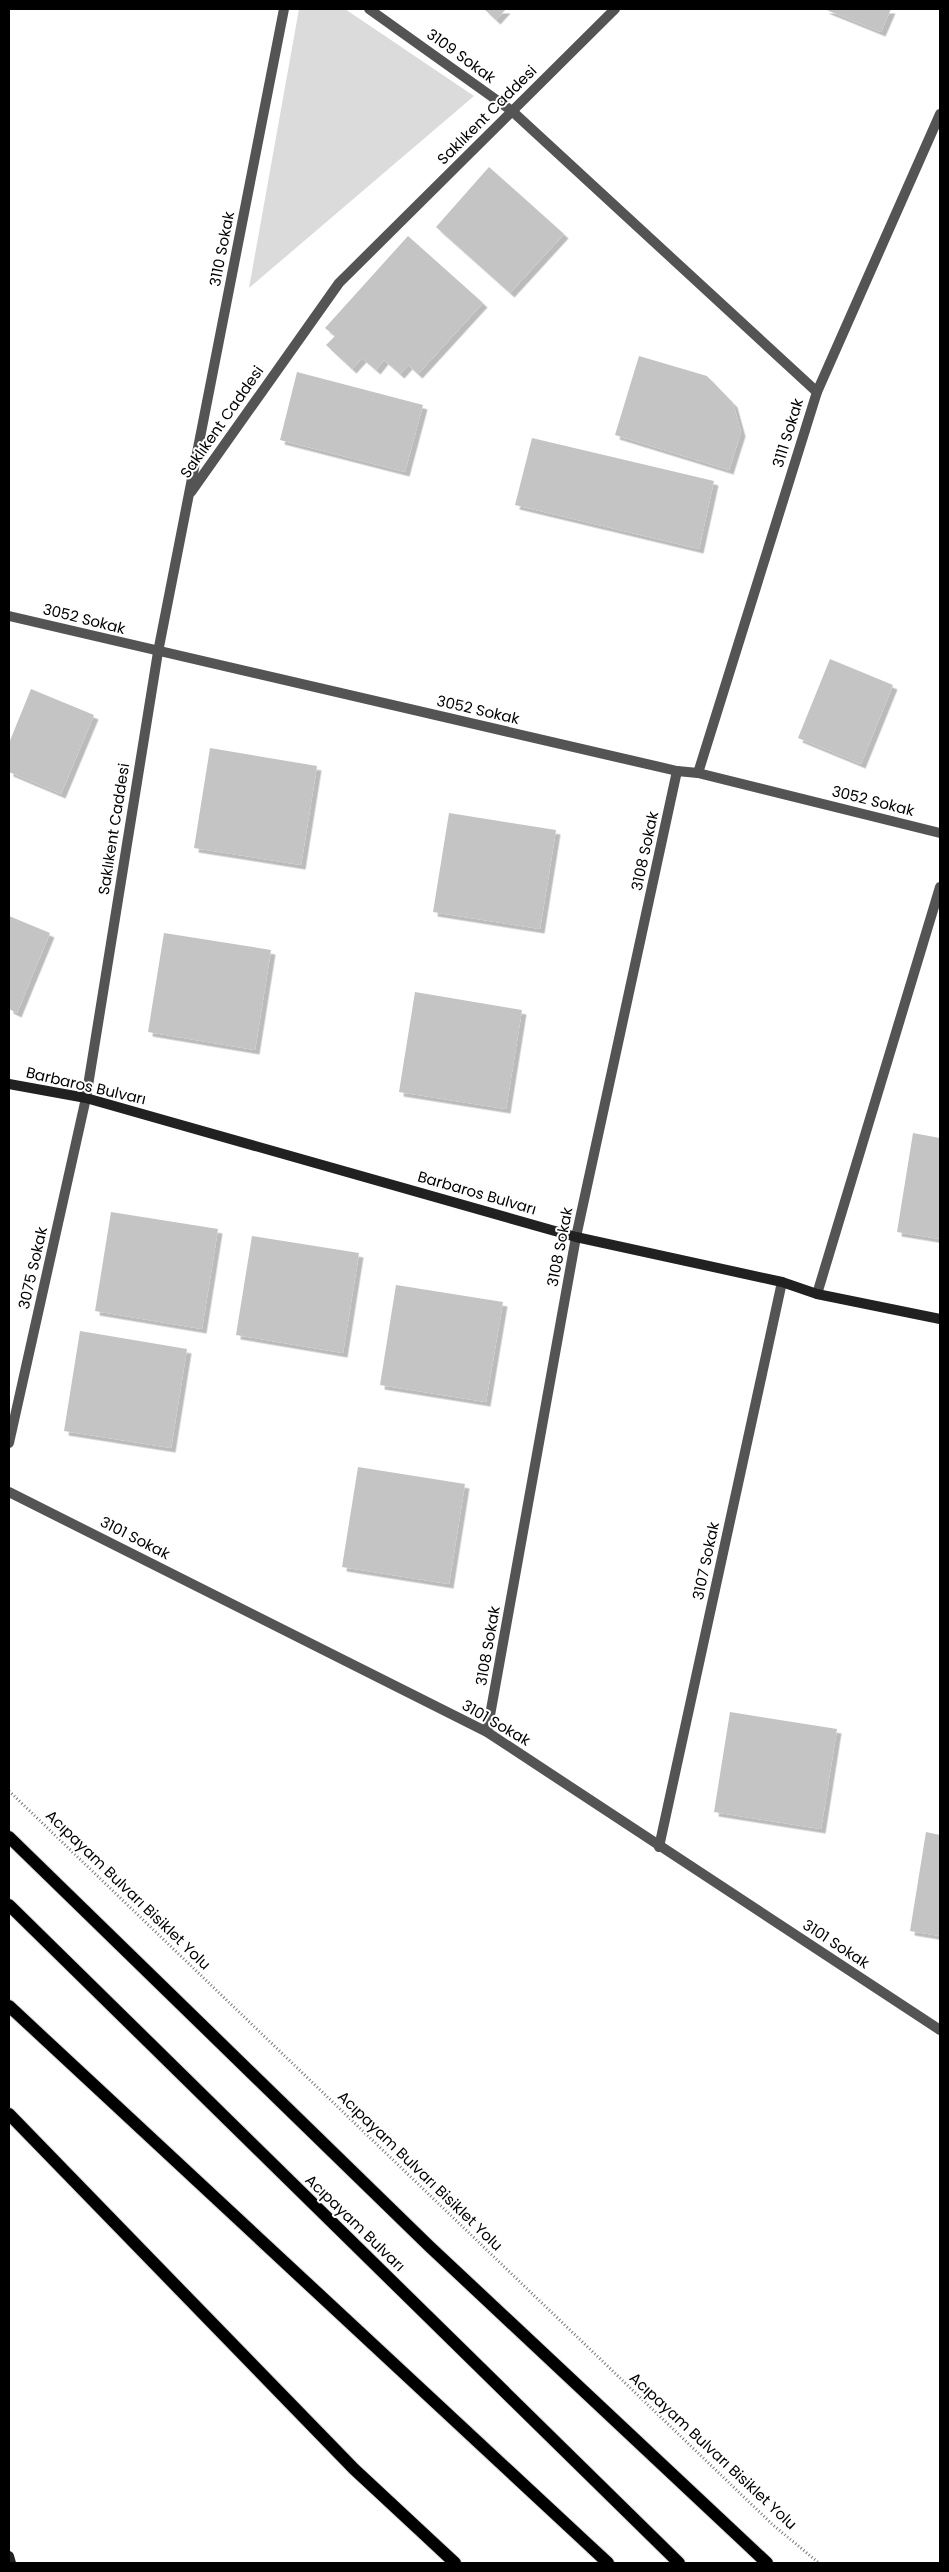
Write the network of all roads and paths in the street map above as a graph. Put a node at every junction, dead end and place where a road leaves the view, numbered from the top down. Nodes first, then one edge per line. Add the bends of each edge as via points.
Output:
1 (284, 9) edge
2 (369, 9) edge
3 (615, 9) edge
4 (512, 111) junction
5 (940, 114) edge
6 (817, 392) junction
7 (189, 494) junction
8 (9, 616) edge
9 (158, 652) junction
10 (677, 772) junction
11 (698, 773) junction
12 (940, 833) edge
13 (940, 887) edge
14 (9, 1084) edge
15 (86, 1098) junction
16 (576, 1237) junction
17 (782, 1282) junction
18 (817, 1294) junction
19 (940, 1319) edge
20 (9, 1443) edge
21 (9, 1492) edge
22 (487, 1732) junction
23 (9, 1791) edge
24 (9, 1837) edge
25 (659, 1847) junction
26 (9, 1905) edge
27 (9, 2006) edge
28 (940, 2030) edge
29 (9, 2114) edge
30 (9, 2556) edge
31 (11, 2563) edge
32 (455, 2563) edge
33 (608, 2563) edge
34 (678, 2563) edge
35 (767, 2563) edge
36 (819, 2563) edge

1 - 7 street, 3110 Sokak
2 - 4 street, 3109 Sokak
3 - 4 street, Saklıkent Caddesi
4 - 6 street, 3109 Sokak
4 - 7 street, Saklıkent Caddesi via 339,283
5 - 6 street, 3111 Sokak
6 - 11 street, 3111 Sokak
7 - 9 street, Saklıkent Caddesi
8 - 9 street, 3052 Sokak
9 - 10 street, 3052 Sokak
9 - 15 street, Saklıkent Caddesi
10 - 11 street, 3052 Sokak
10 - 16 street, 3108 Sokak
11 - 12 street, 3052 Sokak
13 - 18 street
14 - 15 street, Barbaros Bulvarı
15 - 16 street, Barbaros Bulvarı
15 - 20 street, 3075 Sokak
16 - 17 street, Barbaros Bulvarı
16 - 22 street, 3108 Sokak
17 - 18 street, Barbaros Bulvarı
17 - 25 street, 3107 Sokak
18 - 19 street, Barbaros Bulvarı
21 - 22 street, 3101 Sokak
22 - 25 street, 3101 Sokak
23 - 36 path, Acıpayam Bulvarı Bisiklet Yolu via 773,2525
24 - 35 main road via 430,2246
25 - 28 street, 3101 Sokak
26 - 34 main road, Acıpayam Bulvarı
27 - 33 main road
29 - 32 main road via 354,2469
30 - 31 street

